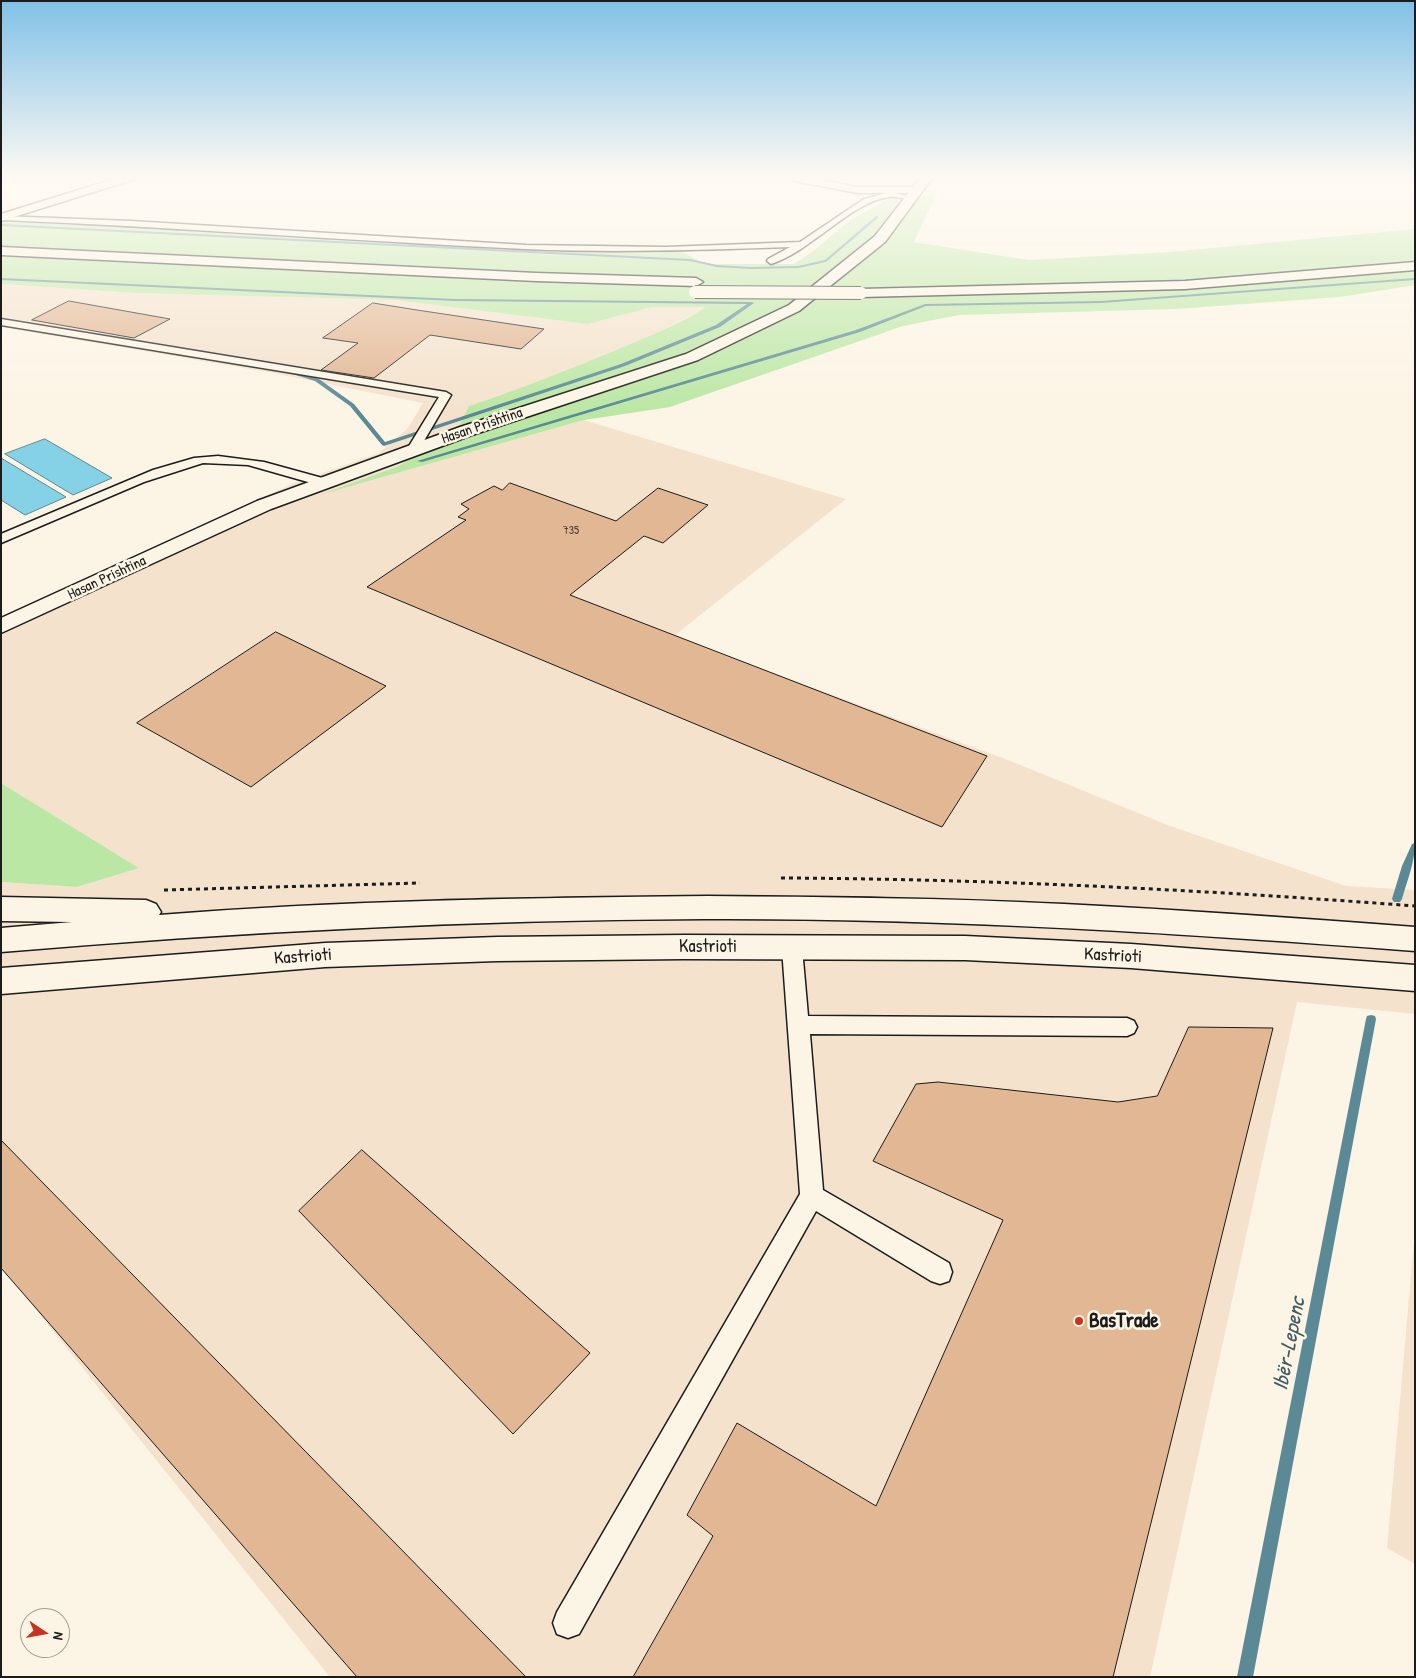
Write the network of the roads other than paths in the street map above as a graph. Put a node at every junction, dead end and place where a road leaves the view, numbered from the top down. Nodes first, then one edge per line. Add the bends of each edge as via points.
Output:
1 (112, 256) edge
2 (780, 256) edge
3 (858, 256) edge
4 (1381, 256) edge
5 (1, 261) edge
6 (771, 261) dead end
7 (1415, 266) edge
8 (696, 287) junction
9 (861, 287) junction
10 (1, 322) edge
11 (412, 451) junction
12 (322, 482) junction
13 (1, 540) edge
14 (1, 626) edge
15 (1, 910) edge
16 (330, 916) junction
17 (1415, 939) edge
18 (1, 940) edge
19 (792, 948) junction
20 (1415, 978) edge
21 (1, 981) edge
22 (798, 1026) junction
23 (1128, 1027) dead end
24 (812, 1196) junction
25 (940, 1272) dead end
26 (568, 1623) dead end

1 - 8 main road
2 - 6 lane
3 - 11 main road, Hasan Prishtina via 794,308 692,357
4 - 9 main road via 1154,275
5 - 8 main road via 283,276
7 - 9 main road via 1185,285
8 - 9 main road, bridge
10 - 11 lane via 446,395
11 - 12 main road, Hasan Prishtina
12 - 13 lane via 237,460 204,460 146,477
12 - 14 main road, Hasan Prishtina via 264,504
15 - 16 main road
16 - 17 main road via 683,906 961,910 1125,917
16 - 18 main road
19 - 20 main road, Kastrioti via 1004,950
19 - 21 main road, Kastrioti via 498,949 325,955
19 - 22 lane
22 - 23 lane
22 - 24 lane
24 - 25 lane
24 - 26 lane

